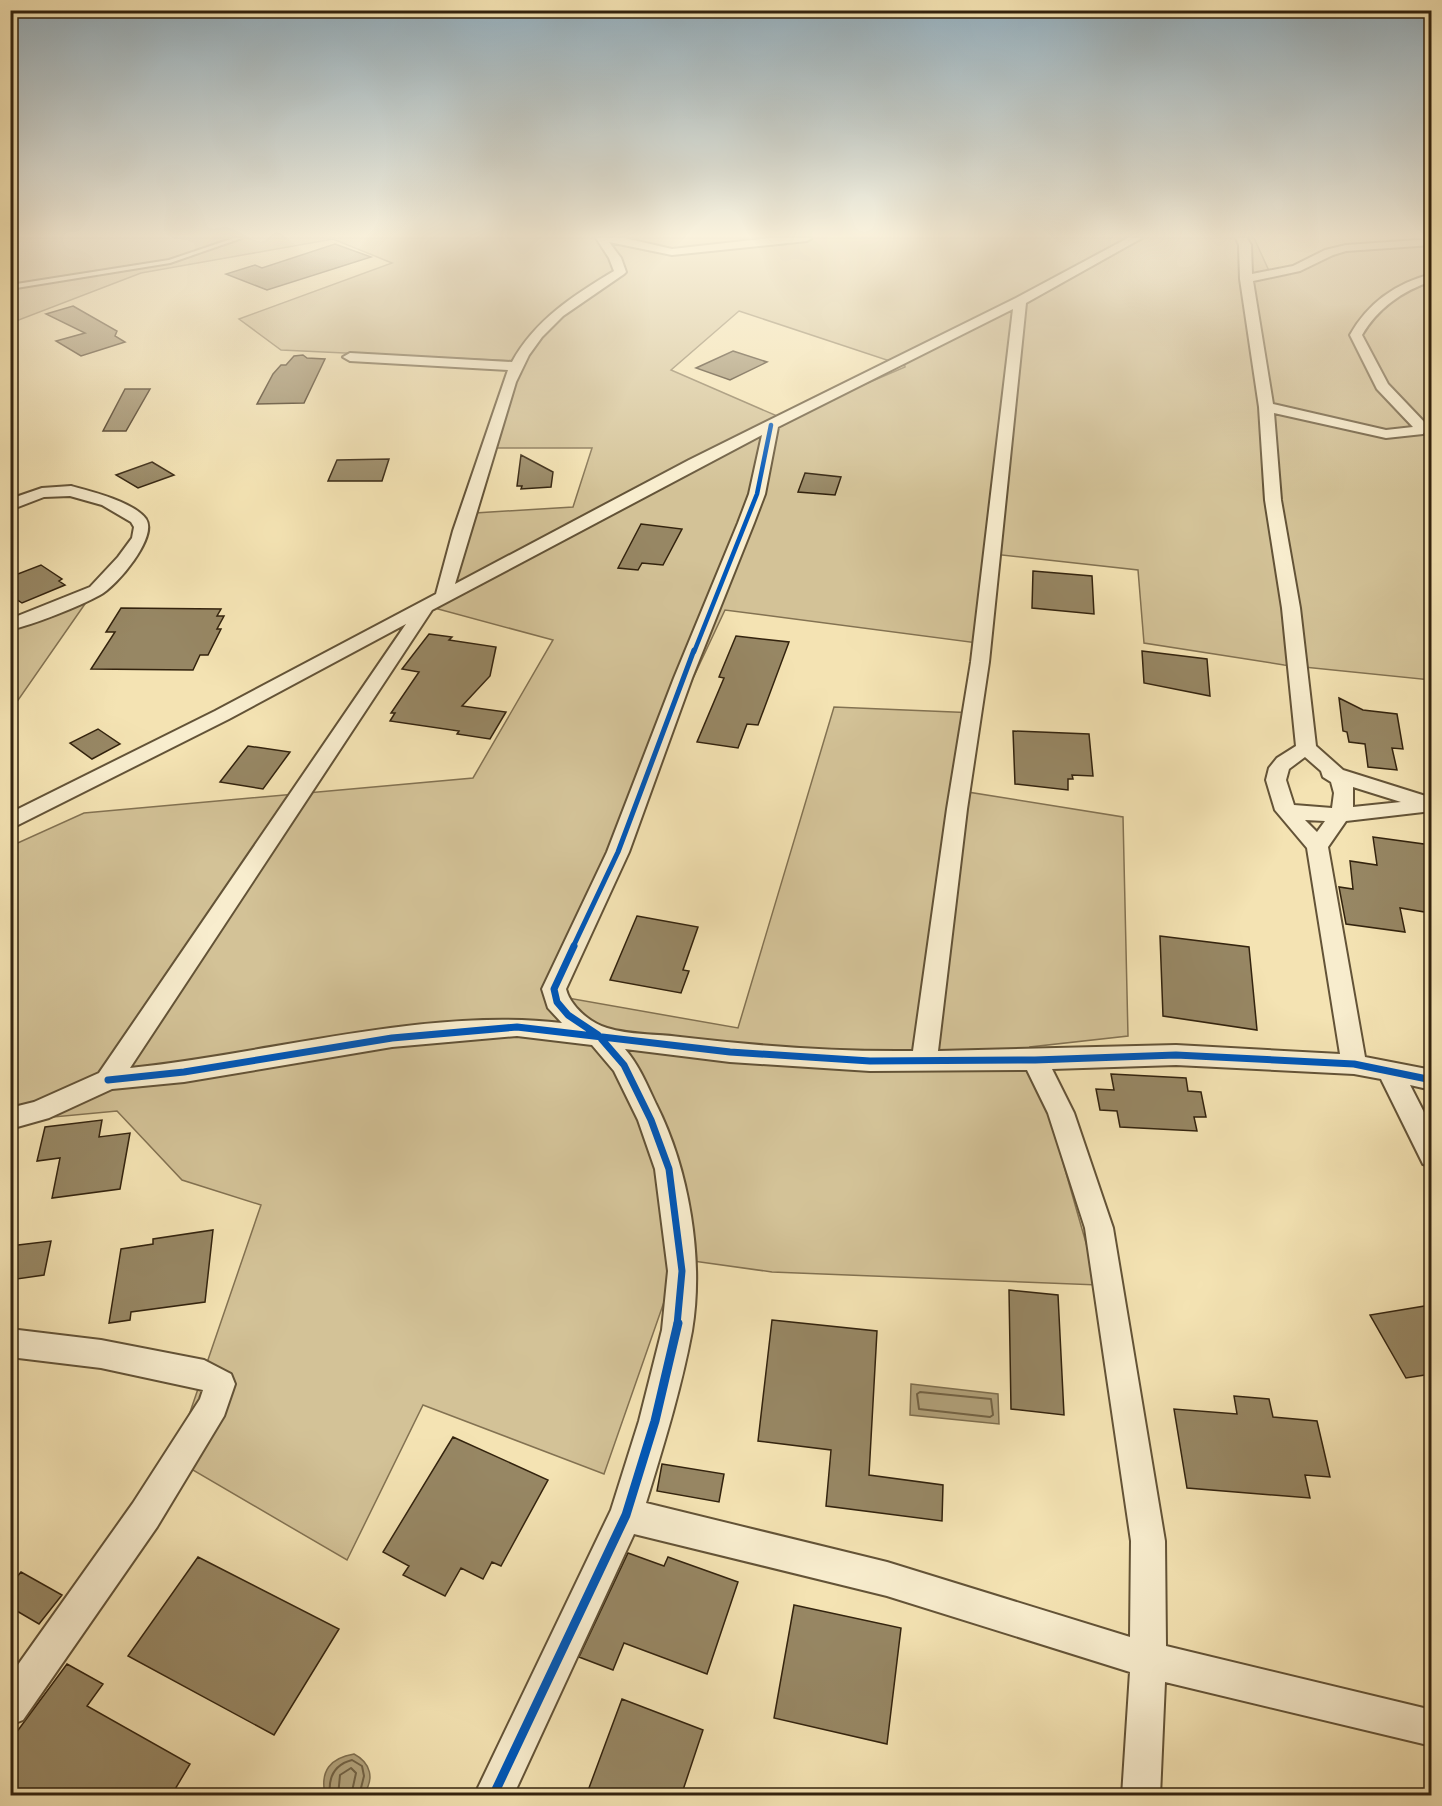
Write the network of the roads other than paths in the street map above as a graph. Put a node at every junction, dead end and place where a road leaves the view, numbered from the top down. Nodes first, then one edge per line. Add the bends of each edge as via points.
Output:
1 (549, 322) edge
2 (977, 322) edge
3 (1018, 322) edge
4 (1253, 322) edge
5 (1362, 322) edge
6 (350, 357) dead end
7 (516, 366) junction
8 (1266, 407) junction
9 (771, 425) junction
10 (721, 450) junction
11 (754, 459) junction
12 (10, 505) edge
13 (436, 602) junction
14 (10, 625) edge
15 (1306, 748) junction
16 (1284, 762) junction
17 (1341, 778) junction
18 (1431, 805) edge
19 (1285, 810) junction
20 (1341, 816) junction
21 (10, 822) edge
22 (1317, 846) junction
23 (598, 1035) junction
24 (924, 1059) junction
25 (1035, 1060) junction
26 (1354, 1064) junction
27 (1391, 1073) junction
28 (108, 1080) junction
29 (1431, 1080) edge
30 (10, 1119) edge
31 (1431, 1156) edge
32 (10, 1343) edge
33 (626, 1515) junction
34 (1148, 1660) junction
35 (10, 1707) edge
36 (1431, 1728) edge
37 (493, 1796) edge
38 (1142, 1796) edge

1 - 7 street
2 - 9 street
3 - 24 street via 980,662
4 - 8 street
5 - 8 street via 1356,335 1382,386 1421,426 1418,431 1386,434
6 - 7 street
7 - 13 street
8 - 15 street via 1273,500 1291,608
9 - 10 street
9 - 11 street
10 - 11 street
10 - 13 street
11 - 23 street via 746,523 618,852 554,988 557,1002 568,1015
12 - 14 street via 42,493 71,490 108,502 138,519 142,527 140,538 124,561 96,591
13 - 21 street via 222,716
13 - 28 street
15 - 16 street
15 - 17 street
16 - 17 street
16 - 19 street via 1276,780
17 - 18 street
17 - 20 street
18 - 20 street
19 - 20 street
19 - 22 street
20 - 22 street
22 - 26 street
23 - 24 street via 730,1052 870,1061
23 - 28 street via 517,1027 413,1036
23 - 33 street via 624,1065 669,1169 682,1271 676,1330 655,1421
24 - 25 street
25 - 26 street via 1176,1055
25 - 34 street via 1061,1113 1099,1228 1148,1541
26 - 27 street
27 - 29 street
27 - 31 street
28 - 30 street via 40,1111
32 - 35 street via 113,1356 204,1374 220,1384 213,1406 146,1515
33 - 34 street via 886,1579
33 - 37 street
34 - 36 street
34 - 38 street

